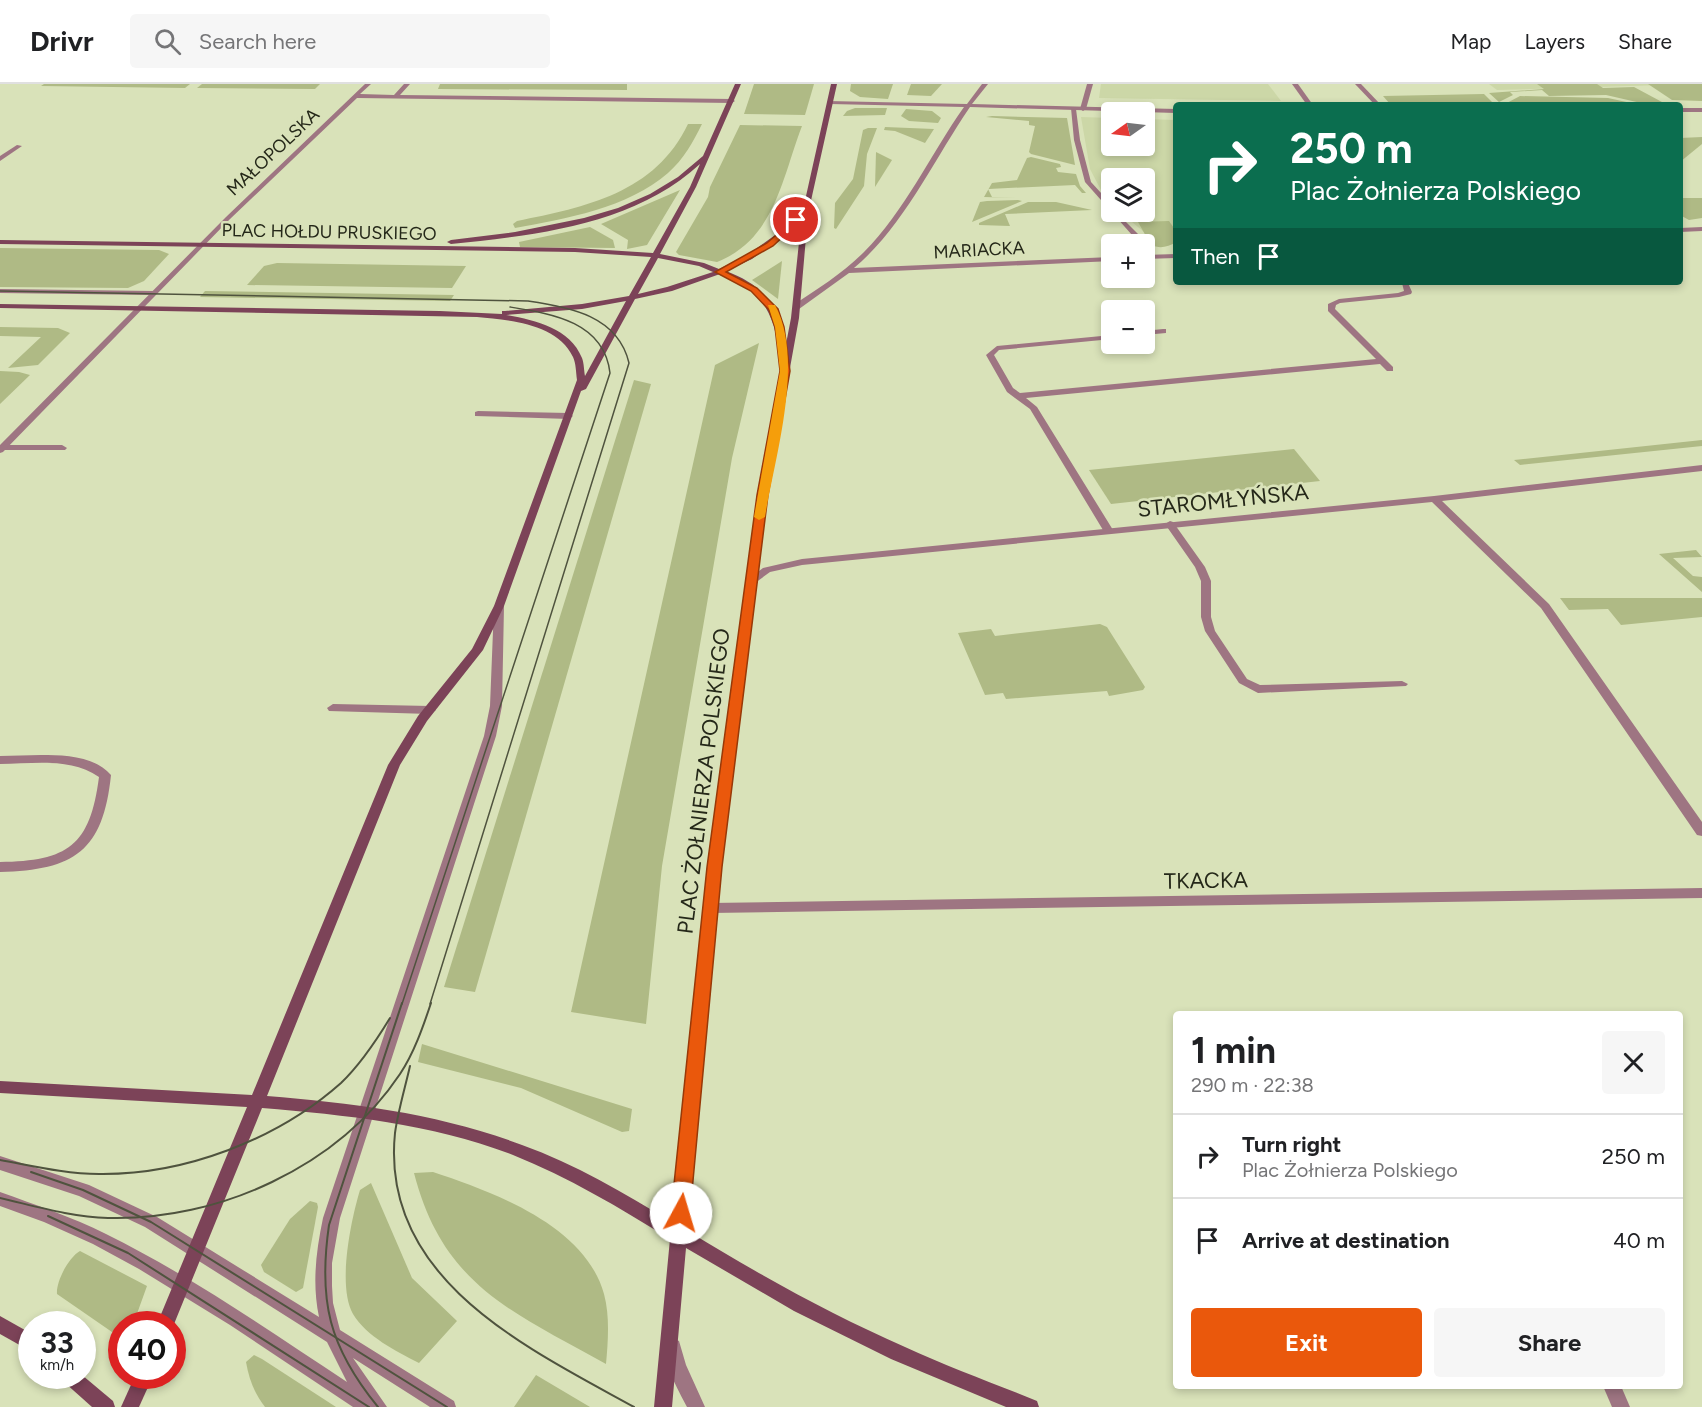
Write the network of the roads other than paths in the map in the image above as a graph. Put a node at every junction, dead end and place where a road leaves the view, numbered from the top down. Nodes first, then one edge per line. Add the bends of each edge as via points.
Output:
1 (368, 84) edge
2 (407, 84) edge
3 (738, 84) edge
4 (834, 84) edge
5 (985, 84) edge
6 (1090, 84) edge
7 (1295, 84) edge
8 (1359, 84) edge
9 (356, 96) junction
10 (396, 96) junction
11 (732, 101) junction
12 (830, 102) junction
13 (1309, 102) edge
14 (1375, 102) edge
15 (967, 105) junction
16 (1073, 109) junction
17 (1083, 109) junction
18 (1683, 110) edge
19 (1702, 110) edge
20 (1173, 111) edge
21 (19, 146) dead end
22 (712, 149) junction
23 (0, 159) edge
24 (809, 195) junction
25 (1101, 198) edge
26 (1122, 222) edge
27 (1702, 229) edge
28 (1683, 230) edge
29 (1133, 234) edge
30 (0, 242) edge
31 (202, 245) junction
32 (375, 247) junction
33 (657, 256) junction
34 (1173, 256) edge
35 (1155, 257) edge
36 (1101, 259) edge
37 (847, 271) junction
38 (719, 272) junction
39 (1405, 285) dead end
40 (0, 291) edge
41 (154, 293) junction
42 (0, 297) edge
43 (630, 298) junction
44 (147, 300) junction
45 (0, 306) edge
46 (796, 307) junction
47 (139, 309) junction
48 (433, 313) junction
49 (1163, 331) dead end
50 (1155, 332) edge
51 (1101, 337) edge
52 (1382, 361) junction
53 (1390, 369) dead end
54 (785, 371) junction
55 (1018, 396) junction
56 (571, 411) junction
57 (478, 414) dead end
58 (62, 448) dead end
59 (1, 449) edge
60 (1702, 468) edge
61 (1434, 499) junction
62 (1170, 524) junction
63 (1108, 530) junction
64 (751, 581) junction
65 (499, 606) junction
66 (1402, 684) dead end
67 (333, 708) dead end
68 (430, 710) junction
69 (0, 760) edge
70 (1702, 832) edge
71 (0, 867) edge
72 (1702, 893) edge
73 (710, 908) junction
74 (0, 1087) edge
75 (256, 1102) junction
76 (368, 1112) junction
77 (0, 1163) edge
78 (0, 1199) edge
79 (678, 1235) junction
80 (197, 1249) junction
81 (183, 1286) junction
82 (172, 1311) edge
83 (672, 1312) junction
84 (0, 1324) edge
85 (18, 1335) edge
86 (333, 1335) junction
87 (85, 1389) edge
88 (138, 1389) edge
89 (1613, 1389) edge
90 (106, 1407) edge
91 (130, 1407) edge
92 (369, 1407) edge
93 (378, 1407) edge
94 (447, 1407) edge
95 (663, 1407) edge
96 (696, 1407) edge
97 (1030, 1407) edge
98 (1621, 1407) edge

1 - 9 street, MAŁOPOLSKA
2 - 10 street
3 - 11 street
4 - 12 street
5 - 15 street
6 - 17 street
7 - 13 street
8 - 14 street
9 - 10 street
9 - 31 street, MAŁOPOLSKA
10 - 11 street
11 - 22 street
12 - 15 street
12 - 24 street
15 - 16 street
15 - 37 street via 886,229
16 - 17 street
16 - 25 street via 1088,182
17 - 20 street
18 - 19 street
21 - 23 street
22 - 32 street via 690,172 665,188 584,220 493,238
22 - 33 street
24 - 38 street via 782,236
24 - 46 street, PLAC ŻOŁNIERZA POLSKIEGO
26 - 29 street
27 - 28 street
30 - 31 street, PLAC HOŁDU PRUSKIEGO
31 - 32 street, PLAC HOŁDU PRUSKIEGO
31 - 41 street, PLAC HOŁDU PRUSKIEGO
32 - 33 street, PLAC HOŁDU PRUSKIEGO
33 - 38 street, PLAC ŻOŁNIERZA POLSKIEGO
33 - 43 street
34 - 35 street
36 - 37 street, MARIACKA
37 - 46 street
38 - 43 street
38 - 54 street, PLAC ŻOŁNIERZA POLSKIEGO via 754,290 773,309 780,327
39 - 52 street via 1408,292 1399,295 1332,304 1331,309
40 - 41 street
41 - 44 street, PLAC HOŁDU PRUSKIEGO
42 - 44 street
43 - 48 street via 568,309
43 - 56 street
44 - 47 street, PLAC HOŁDU PRUSKIEGO
45 - 47 street
46 - 54 street, PLAC ŻOŁNIERZA POLSKIEGO
47 - 48 street
47 - 59 street
48 - 56 street via 507,318 557,334 574,348 581,364 581,380
49 - 50 street
51 - 55 street via 997,348 990,355 1010,390
52 - 53 street
52 - 55 street
54 - 64 street, PLAC ŻOŁNIERZA POLSKIEGO
55 - 63 street via 1033,407
56 - 57 street
56 - 65 street
58 - 59 street
60 - 61 street, STAROMŁYŃSKA
61 - 62 street, STAROMŁYŃSKA
61 - 70 street via 1545,606
62 - 63 street, STAROMŁYŃSKA
62 - 66 street via 1206,581 1210,631 1249,687
63 - 64 street, STAROMŁYŃSKA via 802,562 767,570
64 - 73 street, PLAC ŻOŁNIERZA POLSKIEGO
65 - 68 street via 477,650
65 - 76 street via 496,706 490,736
67 - 68 street
68 - 75 street via 394,765
69 - 71 street via 92,764 105,775 104,798 79,848 44,865
72 - 73 street, TKACKA
73 - 79 street, PLAC ŻOŁNIERZA POLSKIEGO
74 - 75 street
75 - 76 street
75 - 80 street
76 - 79 street via 428,1122 520,1151 621,1200
76 - 86 street via 333,1210 324,1254 323,1287
77 - 80 street via 111,1202
78 - 81 street via 101,1239
79 - 83 street, PLAC ŻOŁNIERZA POLSKIEGO
79 - 97 street via 765,1286 850,1329 926,1366
80 - 81 street
80 - 86 street
81 - 82 street
81 - 92 street
83 - 95 street, PLAC ŻOŁNIERZA POLSKIEGO
83 - 96 street via 677,1366
84 - 85 street
86 - 93 street via 350,1372
86 - 94 street
87 - 90 street
88 - 91 street
89 - 98 street

